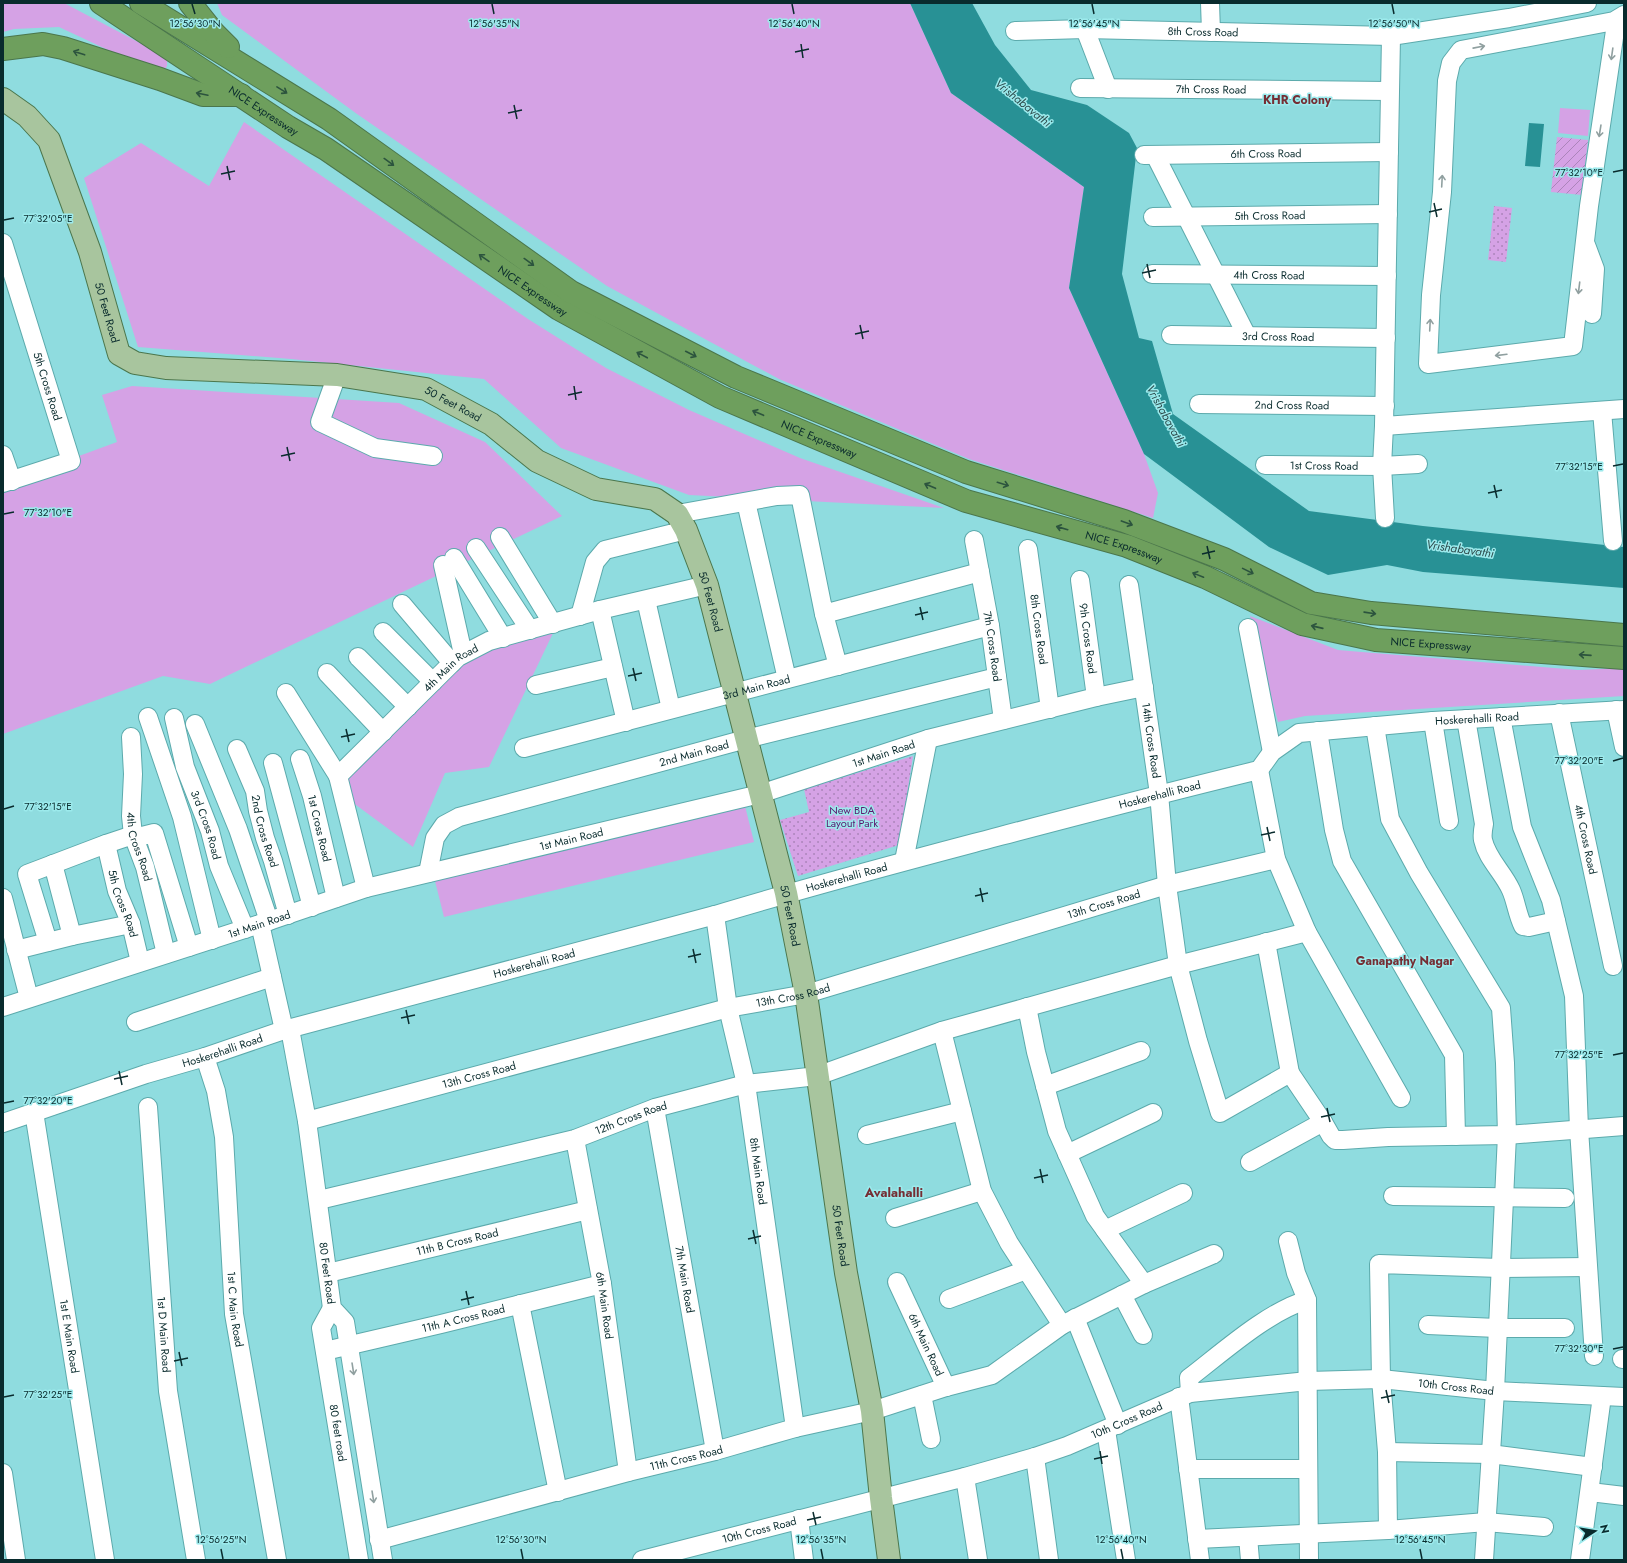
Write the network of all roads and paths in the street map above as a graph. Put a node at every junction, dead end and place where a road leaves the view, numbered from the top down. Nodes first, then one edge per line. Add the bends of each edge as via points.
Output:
1 (101, 3) edge
2 (141, 3) edge
3 (190, 3) edge
4 (1210, 3) edge
5 (1587, 3) edge
6 (1624, 16) edge
7 (1624, 20) edge
8 (1085, 29) junction
9 (1015, 30) dead end
10 (1212, 32) junction
11 (1391, 36) junction
12 (3, 49) edge
13 (255, 73) junction
14 (1080, 88) dead end
15 (1108, 89) junction
16 (1389, 91) junction
17 (241, 96) junction
18 (3, 99) edge
19 (1389, 152) junction
20 (1157, 154) junction
21 (1173, 174) dead end
22 (1440, 210) junction
23 (1388, 214) junction
24 (1186, 216) junction
25 (1153, 217) dead end
26 (1585, 242) junction
27 (3, 243) edge
28 (1427, 261) dead end
29 (7, 268) edge
30 (1152, 274) dead end
31 (1216, 274) junction
32 (1387, 276) junction
33 (1592, 314) dead end
34 (1171, 335) dead end
35 (1247, 336) junction
36 (1386, 338) junction
37 (337, 375) junction
38 (1199, 404) dead end
39 (1385, 406) junction
40 (1624, 409) edge
41 (1602, 411) junction
42 (1384, 426) junction
43 (3, 455) edge
44 (433, 456) dead end
45 (1418, 464) dead end
46 (1265, 466) dead end
47 (1382, 466) junction
48 (8, 482) edge
49 (746, 502) junction
50 (1385, 518) dead end
51 (681, 522) junction
52 (500, 537) dead end
53 (974, 540) dead end
54 (1613, 541) dead end
55 (476, 548) dead end
56 (1028, 549) dead end
57 (980, 572) junction
58 (1080, 580) dead end
59 (1129, 584) dead end
60 (706, 585) junction
61 (646, 600) junction
62 (402, 604) dead end
63 (600, 610) junction
64 (824, 614) junction
65 (580, 616) junction
66 (553, 624) junction
67 (990, 626) junction
68 (1248, 628) dead end
69 (530, 630) junction
70 (383, 632) dead end
71 (1624, 635) edge
72 (503, 638) junction
73 (358, 657) dead end
74 (1624, 658) edge
75 (457, 659) junction
76 (838, 666) junction
77 (613, 667) junction
78 (327, 673) dead end
79 (997, 676) junction
80 (787, 679) junction
81 (433, 682) junction
82 (536, 685) dead end
83 (1144, 687) junction
84 (734, 692) junction
85 (286, 693) dead end
86 (1096, 697) junction
87 (408, 707) junction
88 (671, 709) junction
89 (1050, 709) junction
90 (1620, 710) edge
91 (1559, 713) junction
92 (148, 717) dead end
93 (1501, 717) junction
94 (174, 718) dead end
95 (1466, 719) junction
96 (1003, 720) junction
97 (1433, 721) junction
98 (626, 722) junction
99 (195, 724) dead end
100 (1375, 726) junction
101 (1318, 731) junction
102 (383, 732) junction
103 (131, 737) dead end
104 (746, 739) junction
105 (928, 739) junction
106 (1624, 747) edge
107 (524, 748) dead end
108 (237, 749) dead end
109 (1272, 752) junction
110 (300, 759) dead end
111 (273, 763) dead end
112 (1259, 770) junction
113 (338, 776) junction
114 (760, 794) junction
115 (1159, 794) junction
116 (1450, 821) dead end
117 (134, 837) junction
118 (106, 844) junction
119 (1276, 859) junction
120 (904, 861) junction
121 (53, 864) junction
122 (428, 873) junction
123 (1167, 885) junction
124 (366, 888) junction
125 (786, 893) junction
126 (3, 898) edge
127 (336, 898) junction
128 (312, 907) junction
129 (288, 915) junction
130 (715, 915) junction
131 (1556, 921) junction
132 (131, 924) junction
133 (258, 925) junction
134 (1307, 932) junction
135 (72, 936) junction
136 (212, 940) junction
137 (48, 942) junction
138 (1266, 942) junction
139 (189, 947) junction
140 (166, 954) junction
141 (12, 956) edge
142 (140, 962) junction
143 (1178, 965) junction
144 (1613, 966) dead end
145 (272, 977) junction
146 (806, 994) junction
147 (29, 998) junction
148 (3, 1007) edge
149 (1027, 1007) junction
150 (728, 1008) junction
151 (136, 1022) dead end
152 (287, 1030) junction
153 (942, 1031) junction
154 (1141, 1051) dead end
155 (205, 1057) junction
156 (1290, 1074) junction
157 (817, 1076) junction
158 (746, 1084) junction
159 (1045, 1086) junction
160 (1402, 1098) dead end
161 (148, 1107) dead end
162 (655, 1108) junction
163 (962, 1111) junction
164 (34, 1112) junction
165 (1153, 1113) dead end
166 (307, 1121) junction
167 (1323, 1122) junction
168 (3, 1123) edge
169 (1624, 1126) edge
170 (1579, 1129) junction
171 (867, 1135) dead end
172 (1507, 1135) junction
173 (1456, 1136) junction
174 (575, 1139) junction
175 (1067, 1154) junction
176 (1250, 1162) dead end
177 (982, 1191) junction
178 (1183, 1193) dead end
179 (1392, 1196) dead end
180 (1565, 1198) dead end
181 (1503, 1199) junction
182 (319, 1200) junction
183 (588, 1210) junction
184 (895, 1218) dead end
185 (1105, 1230) junction
186 (1288, 1241) dead end
187 (1214, 1254) dead end
188 (1587, 1267) junction
189 (1500, 1268) junction
190 (1026, 1270) junction
191 (328, 1273) junction
192 (897, 1282) dead end
193 (602, 1284) junction
194 (1144, 1284) junction
195 (1122, 1295) junction
196 (949, 1299) dead end
197 (1307, 1300) junction
198 (520, 1304) junction
199 (332, 1308) junction
200 (1068, 1322) junction
201 (1428, 1324) dead end
202 (1497, 1328) junction
203 (1565, 1328) dead end
204 (1143, 1335) dead end
205 (350, 1345) junction
206 (325, 1351) junction
207 (1594, 1356) dead end
208 (1381, 1379) junction
209 (1308, 1381) junction
210 (946, 1386) junction
211 (1495, 1391) junction
212 (922, 1395) junction
213 (1185, 1395) junction
214 (1602, 1396) junction
215 (1624, 1397) edge
216 (872, 1411) junction
217 (1112, 1427) junction
218 (795, 1428) junction
219 (931, 1439) dead end
220 (715, 1451) junction
221 (1387, 1452) junction
222 (1490, 1454) junction
223 (1035, 1457) junction
224 (1593, 1467) junction
225 (1188, 1469) junction
226 (1308, 1469) junction
227 (628, 1472) junction
228 (3, 1473) edge
229 (965, 1477) junction
230 (558, 1492) junction
231 (1590, 1492) junction
232 (1624, 1496) edge
233 (881, 1498) junction
234 (799, 1520) junction
235 (1486, 1522) junction
236 (1544, 1527) dead end
237 (1388, 1530) junction
238 (1309, 1534) junction
239 (1248, 1537) junction
240 (1197, 1539) junction
241 (380, 1540) junction
242 (16, 1560) edge
243 (105, 1560) edge
244 (196, 1560) edge
245 (277, 1560) edge
246 (359, 1560) edge
247 (383, 1560) edge
248 (642, 1560) edge
249 (804, 1560) edge
250 (889, 1560) edge
251 (978, 1560) edge
252 (1049, 1560) edge
253 (1126, 1560) edge
254 (1200, 1560) edge
255 (1250, 1560) edge
256 (1309, 1560) edge
257 (1484, 1560) edge
258 (1580, 1560) edge

1 - 17 highway, NICE Expressway
2 - 13 highway, NICE Expressway
3 - 13 highway via 214,33
4 - 10 street
5 - 11 street, 8th Cross Road
22 -> 6 street via 1447,82 1451,63 1461,50 1614,21
7 -> 26 street via 1616,24
8 - 9 street, 8th Cross Road
8 - 10 street, 8th Cross Road
8 - 15 street
10 - 11 street, 8th Cross Road
11 - 16 street
17 -> 12 highway via 203,95 49,45 36,44
13 -> 71 highway, NICE Expressway via 329,119 571,292 736,377 966,472 1124,521 1224,560 1311,603 1371,613
14 - 15 street, 7th Cross Road
15 - 16 street, 7th Cross Road
16 - 19 street
74 -> 17 highway, NICE Expressway via 1376,640 1302,624 1205,577 1127,546 966,501 720,397 559,310 326,149
18 - 37 main road, 50 Feet Road via 27,116 49,140 90,252 119,354 135,363 166,368
19 - 20 street, 6th Cross Road
19 - 23 street
20 - 21 street
20 - 24 street
26 -> 22 street via 1573,346 1428,364
22 - 28 street via 1429,220
23 - 24 street, 5th Cross Road
23 - 32 street
24 - 25 street, 5th Cross Road
24 - 31 street
26 - 33 street via 1595,269
27 - 29 street, 5th Cross Road
29 - 48 street, 5th Cross Road via 72,461
30 - 31 street, 4th Cross Road
31 - 32 street, 4th Cross Road
31 - 35 street
32 - 36 street
34 - 35 street, 3rd Cross Road
35 - 36 street, 3rd Cross Road
36 - 39 street
37 - 44 street via 320,422 375,448
37 - 51 main road, 50 Feet Road via 426,390 491,424 537,461 596,488 655,499
38 - 39 street, 2nd Cross Road
39 - 42 street
40 - 41 street
41 - 42 street
41 - 54 street
42 - 47 street
43 - 48 street
45 - 47 street, 1st Cross Road
46 - 47 street, 1st Cross Road
47 - 50 street
49 - 51 street
49 - 64 street via 776,496 800,495
49 - 80 street
51 - 60 main road, 50 Feet Road
51 - 65 street via 605,550 595,562
52 - 66 street
53 - 57 street, 7th Cross Road
55 - 69 street
56 - 89 street, 8th Cross Road
57 - 64 street
57 - 67 street, 7th Cross Road
58 - 86 street, 9th Cross Road
59 - 83 street, 14th Cross Road
60 - 61 street, 4th Main Road
60 - 84 main road, 50 Feet Road
61 - 63 street, 4th Main Road
61 - 88 street
62 - 75 street
63 - 65 street, 4th Main Road
63 - 77 street
64 - 76 street
65 - 66 street, 4th Main Road
66 - 69 street, 4th Main Road
67 - 76 street, 3rd Main Road
67 - 79 street, 7th Cross Road
68 - 109 street
69 - 72 street, 4th Main Road
70 - 81 street
72 - 75 street, 4th Main Road via 490,641
72 - 75 street via 449,562
73 - 87 street
75 - 81 street, 4th Main Road
76 - 80 street, 3rd Main Road
77 - 82 street
77 - 98 street
78 - 102 street
79 - 96 street, 7th Cross Road
79 - 104 street, 2nd Main Road
80 - 84 street, 3rd Main Road
81 - 87 street, 4th Main Road
83 - 86 street, 1st Main Road
83 - 115 street, 14th Cross Road
84 - 88 street, 3rd Main Road
84 - 104 main road, 50 Feet Road
85 - 113 street
86 - 89 street, 1st Main Road
87 - 102 street, 4th Main Road
88 - 98 street, 3rd Main Road
89 - 96 street, 1st Main Road
90 - 91 street, Hoskerehalli Road
90 - 106 street
91 - 93 street, Hoskerehalli Road
91 - 144 street, 4th Cross Road
92 - 136 street via 182,817
93 - 95 street, Hoskerehalli Road
93 - 131 street via 1522,827 1551,900
94 - 133 street, 3rd Cross Road via 185,767 210,831 219,866
95 - 97 street, Hoskerehalli Road
95 - 131 street via 1484,824 1482,839 1487,851 1510,888 1522,926 1529,927
96 - 105 street, 1st Main Road
97 - 100 street, Hoskerehalli Road
97 - 116 street
98 - 107 street, 3rd Main Road
99 - 133 street via 238,828
100 - 101 street, Hoskerehalli Road
100 - 172 street via 1390,819 1419,872 1502,1008
101 - 109 street, Hoskerehalli Road via 1299,733
101 - 173 street via 1334,830 1342,861 1454,1055
102 - 113 street, 4th Main Road
103 - 117 street, 4th Cross Road via 131,816
104 - 114 main road, 50 Feet Road
104 - 122 street, 2nd Main Road via 459,817 444,825 435,838
105 - 114 street, 1st Main Road
105 - 120 street
108 - 129 street, 2nd Cross Road via 255,791 261,824
109 - 112 street, Hoskerehalli Road
110 - 127 street, 1st Cross Road via 312,796
111 - 128 street
112 - 115 street, Hoskerehalli Road
112 - 119 street
113 - 124 street
114 - 122 street, 1st Main Road
114 - 125 main road, 50 Feet Road
115 - 120 street, Hoskerehalli Road
115 - 123 street, 14th Cross Road
117 - 118 street
117 - 139 street via 154,832
117 - 140 street, 4th Cross Road via 145,867
118 - 121 street
118 - 132 street, 5th Cross Road via 117,891
119 - 123 street, 13th Cross Road
119 - 134 street
120 - 125 street, Hoskerehalli Road
121 - 135 street
121 - 137 street via 27,874
122 - 124 street, 1st Main Road
123 - 143 street, 14th Cross Road
123 - 146 street, 13th Cross Road
124 - 127 street, 1st Main Road
125 - 130 street, Hoskerehalli Road
125 - 146 main road, 50 Feet Road
126 - 141 street
127 - 128 street, 1st Main Road
128 - 129 street, 1st Main Road
129 - 133 street, 1st Main Road
130 - 150 street, 8th Main Road
130 - 152 street, Hoskerehalli Road
131 - 170 street via 1574,996
132 - 135 street
132 - 142 street, 5th Cross Road
133 - 136 street, 1st Main Road
133 - 145 street, 80 Feet Road
134 - 138 street, 12th Cross Road
134 - 160 street
135 - 137 street
136 - 139 street, 1st Main Road
137 - 141 street
138 - 143 street, 12th Cross Road
138 - 156 street
139 - 140 street, 1st Main Road
140 - 142 street, 1st Main Road
141 - 147 street
142 - 147 street, 1st Main Road
143 - 149 street, 12th Cross Road
143 - 156 street, 14th Cross Road via 1220,1113
145 - 151 street
145 - 152 street, 80 Feet Road
146 - 150 street, 13th Cross Road
146 - 157 main road, 50 Feet Road
147 - 148 street, 1st Main Road
149 - 153 street, 12th Cross Road
149 - 159 street
150 - 158 street, 8th Main Road
150 - 166 street, 13th Cross Road
152 - 155 street, Hoskerehalli Road
152 - 166 street, 80 Feet Road
153 - 157 street, 12th Cross Road
153 - 163 street
154 - 159 street
155 - 164 street, Hoskerehalli Road
155 - 245 street, 1st C Main Road via 216,1091 224,1137 234,1314
156 - 167 street
157 - 158 street, 12th Cross Road
157 - 216 main road, 50 Feet Road via 846,1273
158 - 162 street, 12th Cross Road
158 - 218 street, 8th Main Road
159 - 175 street via 1057,1131
161 - 244 street, 1st D Main Road via 168,1392
162 - 174 street, 12th Cross Road
162 - 220 street, 7th Main Road
163 - 171 street
163 - 177 street
164 - 168 street, Hoskerehalli Road
164 - 243 street, 1st E Main Road
165 - 175 street
166 - 182 street, 80 Feet Road
167 - 173 street via 1335,1140
167 - 176 street
169 - 170 street
170 - 172 street
170 - 188 street
172 - 173 street
172 - 181 street
174 - 182 street, 12th Cross Road
174 - 183 street, 6th Main Road
175 - 185 street via 1095,1216
177 - 184 street
177 - 190 street
178 - 185 street
179 - 181 street
180 - 181 street
181 - 189 street
182 - 191 street, 80 Feet Road
183 - 191 street, 11th B Cross Road
183 - 193 street, 6th Main Road
185 - 194 street
186 - 197 street via 1296,1273
187 - 194 street
188 - 189 street
188 - 207 street
189 - 202 street
189 - 208 street via 1379,1264
190 - 196 street
190 - 200 street
191 - 199 street, 80 Feet Road
192 - 210 street, 6th Main Road
193 - 198 street, 11th A Cross Road
193 - 227 street, 6th Main Road
194 - 195 street
195 - 200 street
195 - 204 street
197 - 209 street
197 - 213 street via 1292,1304 1257,1327 1190,1378
198 - 205 street, 11th A Cross Road
198 - 230 street
199 - 205 street, 80 Feet Road via 345,1322
199 - 206 street, 80 feet road via 321,1328
200 - 210 street, 11th Cross Road via 992,1375
200 - 217 street
201 - 202 street
202 - 203 street
202 - 211 street
205 - 206 street, 11th A Cross Road
205 -> 241 street, 80 Feet Road
206 - 246 street, 80 feet road
208 - 209 street, 10th Cross Road
208 - 211 street, 10th Cross Road
208 - 221 street
209 - 213 street, 10th Cross Road
209 - 226 street
210 - 212 street, 11th Cross Road
211 - 214 street, 10th Cross Road
211 - 222 street
212 - 216 street, 11th Cross Road
212 - 219 street
213 - 217 street, 10th Cross Road
213 - 225 street
214 - 215 street, 10th Cross Road
214 - 224 street
216 - 218 street, 11th Cross Road
216 - 233 main road, 50 Feet Road
217 - 223 street, 10th Cross Road
217 - 253 street
218 - 220 street, 11th Cross Road
220 - 227 street, 11th Cross Road
221 - 222 street
221 - 237 street
222 - 224 street
222 - 235 street
223 - 229 street, 10th Cross Road
223 - 252 street
224 - 231 street
225 - 226 street
225 - 240 street
226 - 238 street
227 - 230 street, 11th Cross Road
228 - 242 street
229 - 233 street, 10th Cross Road
229 - 251 street
230 - 241 street, 11th Cross Road
231 - 232 street
231 - 258 street
233 - 234 street, 10th Cross Road
233 - 250 main road, 50 Feet Road
234 - 248 street, 10th Cross Road
234 - 249 street
235 - 236 street
235 - 237 street
235 - 257 street
237 - 238 street
238 - 239 street
238 - 256 street
239 - 240 street
239 - 255 street
240 - 254 street
241 - 247 street, 80 Feet Road

